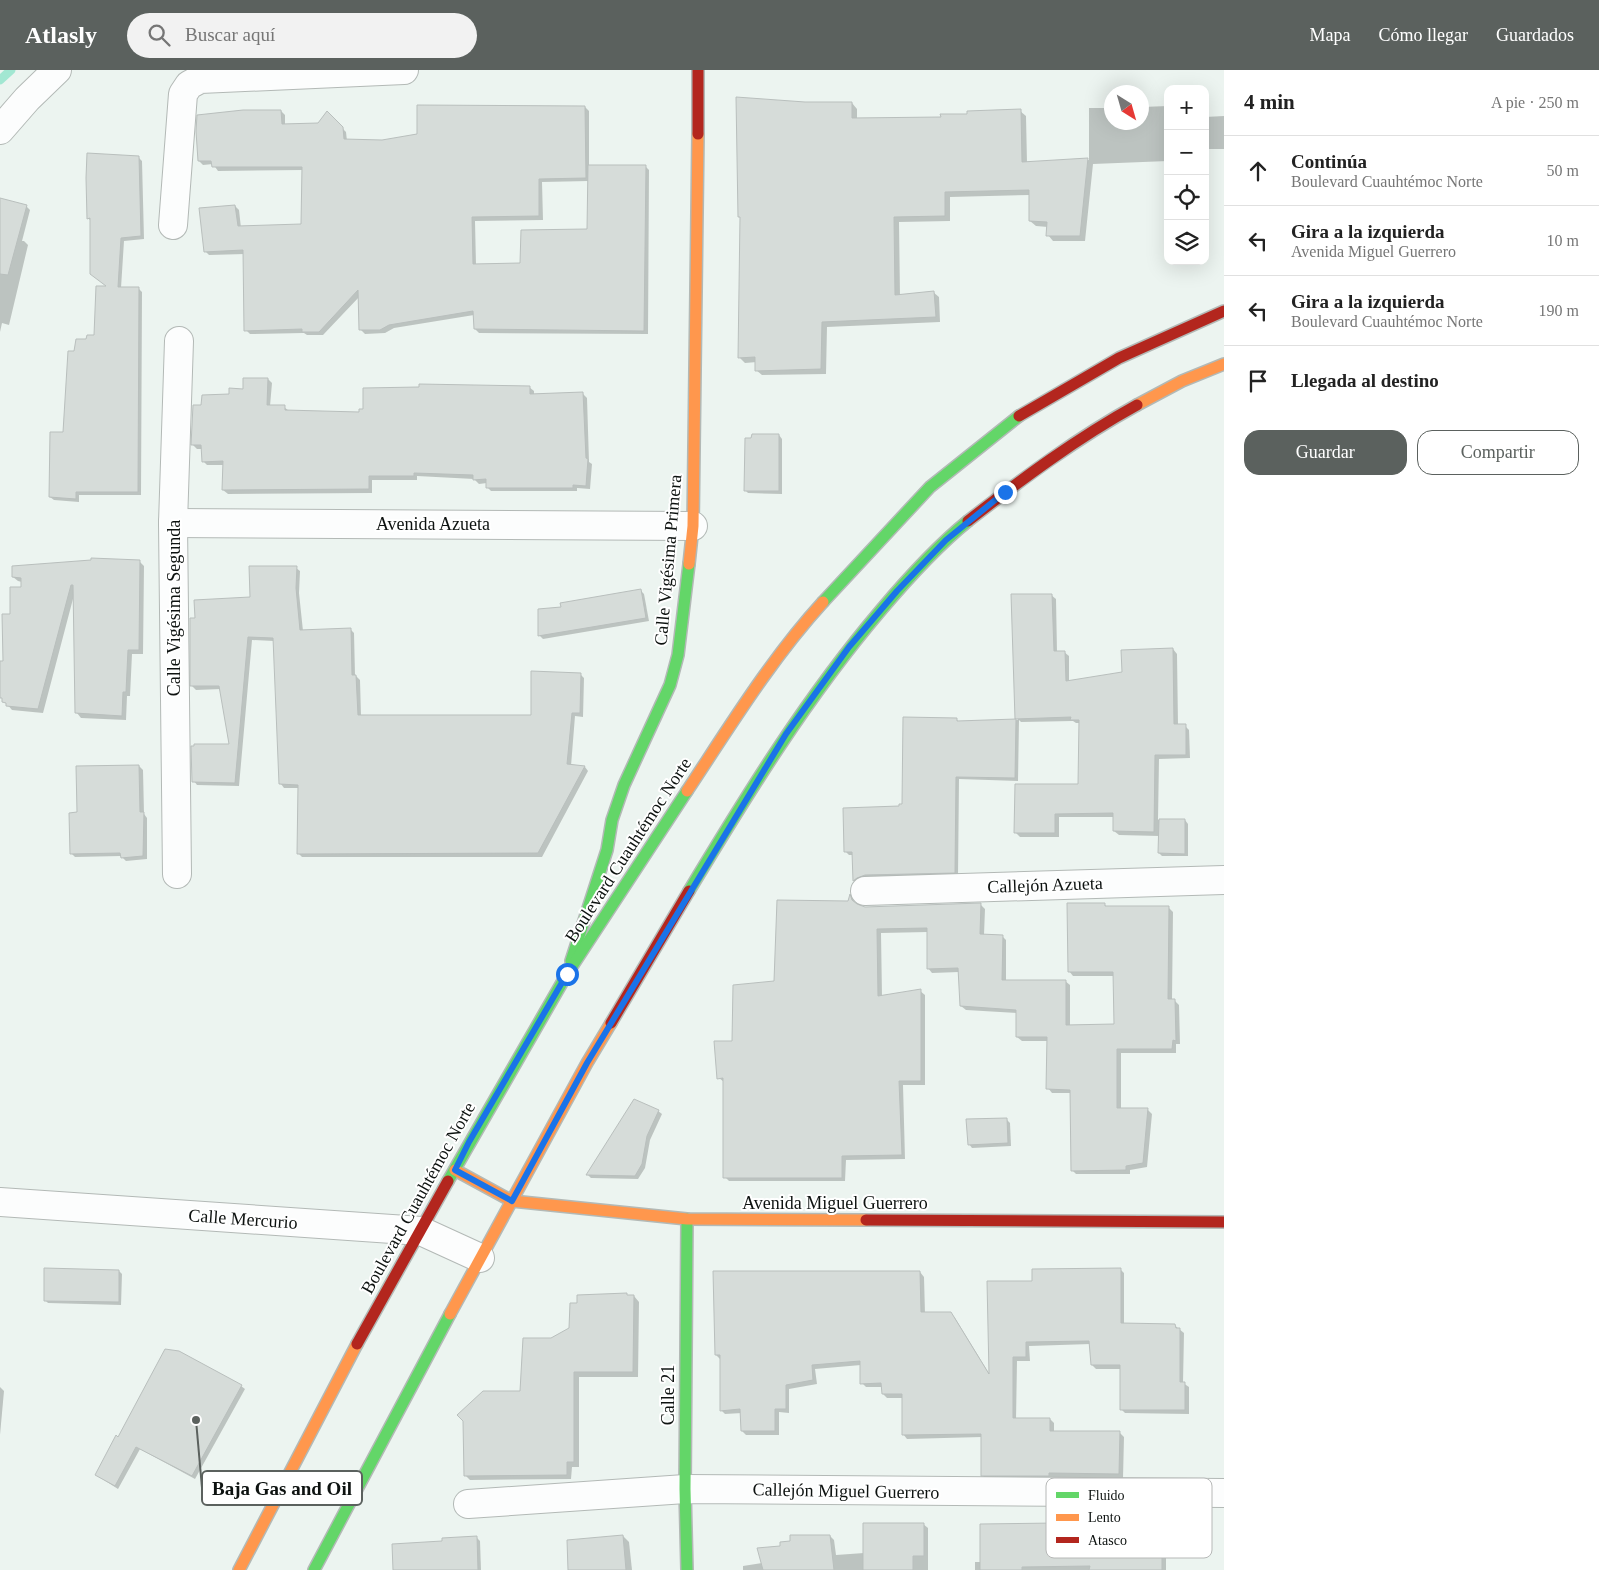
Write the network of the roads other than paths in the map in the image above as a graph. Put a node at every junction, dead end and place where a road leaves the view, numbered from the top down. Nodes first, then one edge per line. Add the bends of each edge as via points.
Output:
1 (57, 70) edge
2 (404, 70) edge
3 (698, 70) edge
4 (0, 130) edge
5 (172, 225) dead end
6 (1224, 311) edge
7 (179, 341) dead end
8 (1224, 364) edge
9 (173, 523) junction
10 (693, 526) junction
11 (177, 874) dead end
12 (1224, 880) edge
13 (865, 891) dead end
14 (567, 974) junction
15 (455, 1170) junction
16 (512, 1201) junction
17 (0, 1202) edge
18 (686, 1220) junction
19 (1224, 1222) edge
20 (421, 1231) junction
21 (480, 1258) junction
22 (685, 1489) junction
23 (1046, 1492) edge
24 (468, 1504) dead end
25 (239, 1570) edge
26 (314, 1570) edge
27 (686, 1570) edge

1 - 4 street
2 - 5 street via 200,79 189,85 183,94
3 - 10 main road, Calle Vigésima Primera
6 - 14 main road, Boulevard Cuauhtémoc Norte via 1119,358 1020,416 930,487 802,625 754,690
7 - 9 street, Calle Vigésima Segunda
8 - 16 main road via 1182,381 1099,426 1005,492 946,540 849,647 786,734 734,818 587,1063
9 - 10 street, Avenida Azueta
9 - 11 street, Calle Vigésima Segunda
10 - 14 main road, Calle Vigésima Primera via 678,655 670,685 624,785
12 - 13 street, Callejón Azueta
14 - 15 main road, Boulevard Cuauhtémoc Norte
15 - 16 main road, Avenida Miguel Guerrero
15 - 20 main road, Boulevard Cuauhtémoc Norte
16 - 18 main road, Avenida Miguel Guerrero
16 - 21 main road
17 - 20 street, Calle Mercurio
18 - 19 main road, Avenida Miguel Guerrero
18 - 22 main road, Calle 21
20 - 21 street, Calle Mercurio
20 - 25 main road, Boulevard Cuauhtémoc Norte via 339,1376
21 - 26 main road
22 - 23 street, Callejón Miguel Guerrero
22 - 24 street, Callejón Miguel Guerrero
22 - 27 main road, Calle 21

